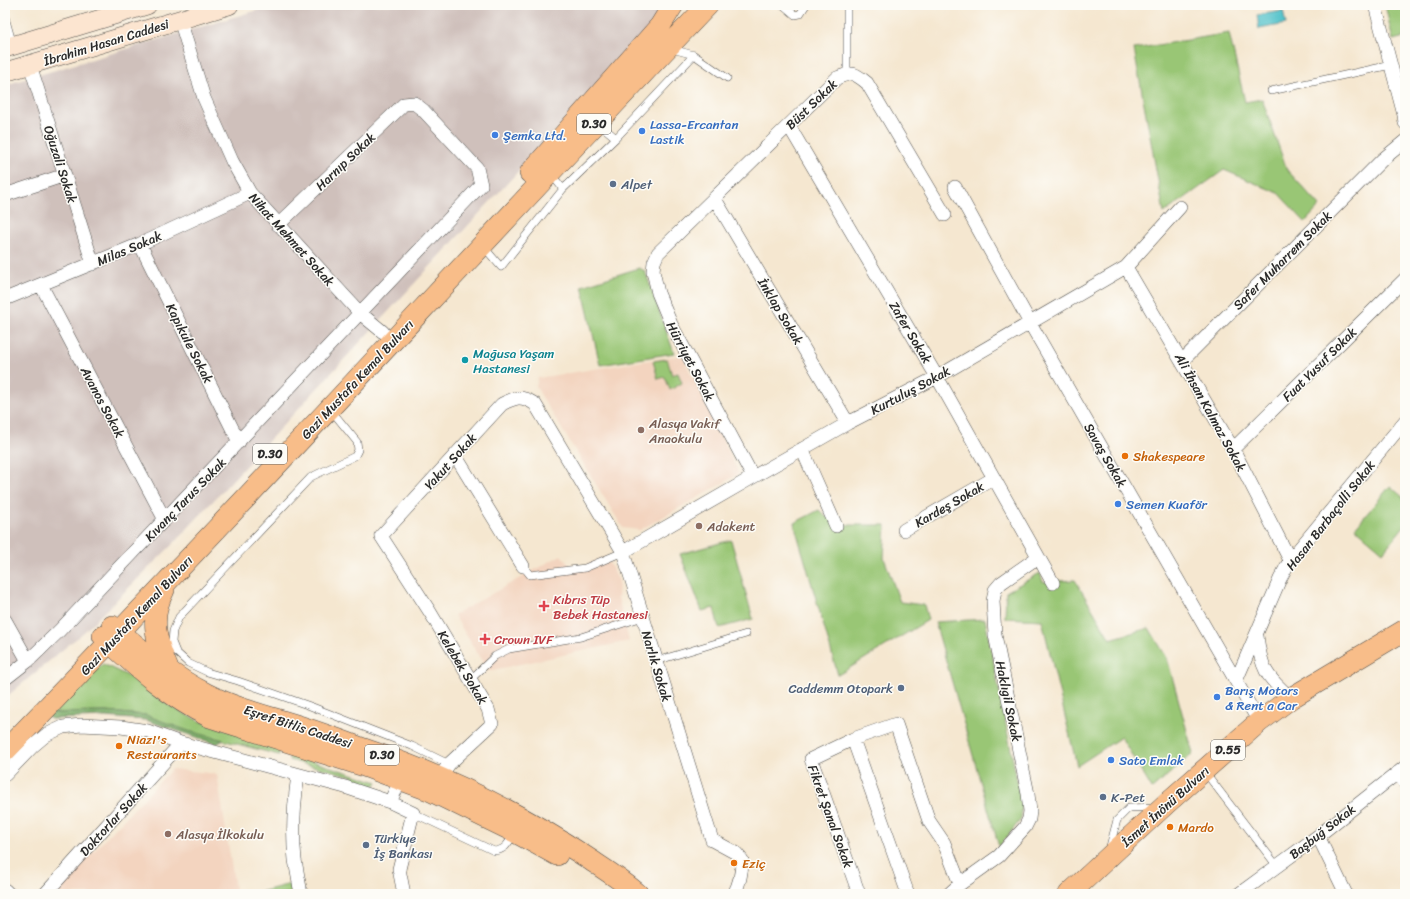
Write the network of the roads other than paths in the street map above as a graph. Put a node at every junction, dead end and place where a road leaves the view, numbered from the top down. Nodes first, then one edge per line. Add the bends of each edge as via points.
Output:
1 (147, 5) edge
2 (229, 5) edge
3 (673, 5) edge
4 (708, 5) edge
5 (782, 5) edge
6 (806, 5) edge
7 (847, 5) edge
8 (1375, 5) edge
9 (5, 17) edge
10 (180, 20) junction
11 (9, 47) edge
12 (667, 47) junction
13 (694, 55) junction
14 (30, 65) junction
15 (1391, 65) junction
16 (5, 72) edge
17 (847, 73) junction
18 (727, 78) dead end
19 (1271, 91) dead end
20 (414, 103) joint
21 (592, 116) junction
22 (1405, 123) edge
23 (789, 126) junction
24 (616, 138) junction
25 (1405, 141) edge
26 (550, 173) junction
27 (65, 175) junction
28 (955, 187) dead end
29 (563, 189) junction
30 (250, 194) junction
31 (5, 195) edge
32 (715, 199) junction
33 (1180, 207) dead end
34 (967, 209) junction
35 (278, 225) junction
36 (140, 244) junction
37 (482, 245) junction
38 (654, 262) joint
39 (92, 264) junction
40 (1126, 267) junction
41 (1405, 279) edge
42 (41, 285) junction
43 (5, 299) edge
44 (360, 313) junction
45 (1030, 323) junction
46 (383, 332) junction
47 (1182, 360) junction
48 (937, 377) junction
49 (525, 398) joint
50 (330, 409) junction
51 (1405, 421) edge
52 (848, 423) junction
53 (239, 442) junction
54 (802, 449) junction
55 (1233, 449) junction
56 (455, 455) junction
57 (753, 476) junction
58 (994, 478) junction
59 (164, 520) junction
60 (836, 526) dead end
61 (904, 530) dead end
62 (381, 536) joint
63 (623, 552) junction
64 (1038, 557) junction
65 (1290, 560) junction
66 (523, 566) joint
67 (168, 582) junction
68 (1053, 583) dead end
69 (643, 617) junction
70 (5, 620) edge
71 (1405, 630) edge
72 (111, 634) junction
73 (746, 634) dead end
74 (1257, 636) junction
75 (95, 659) junction
76 (28, 661) junction
77 (656, 661) junction
78 (160, 674) junction
79 (5, 679) edge
80 (470, 679) junction
81 (1236, 681) junction
82 (1291, 698) junction
83 (1259, 722) junction
84 (853, 739) junction
85 (5, 740) edge
86 (181, 743) junction
87 (5, 751) edge
88 (1401, 770) edge
89 (1204, 771) junction
90 (5, 775) edge
91 (298, 775) junction
92 (440, 777) junction
93 (400, 779) junction
94 (1405, 783) edge
95 (390, 802) junction
96 (413, 813) junction
97 (520, 825) junction
98 (1318, 836) junction
99 (1277, 866) junction
100 (960, 884) junction
101 (5, 890) edge
102 (9, 894) edge
103 (45, 894) edge
104 (301, 894) edge
105 (404, 894) edge
106 (616, 894) edge
107 (638, 894) edge
108 (734, 894) edge
109 (859, 894) edge
110 (908, 894) edge
111 (949, 894) edge
112 (1069, 894) edge
113 (1240, 894) edge
114 (1346, 894) edge

1 - 11 main road, İbrahim Hasan Caddesi
2 - 10 main road, İbrahim Hasan Caddesi
3 - 21 main road, Gazi Mustafa Kemal Bulvarı / D.30
4 - 12 main road, Gazi Mustafa Kemal Bulvarı / D.30
5 - 6 lane via 795,15 800,14
7 - 17 lane
8 - 15 street
9 - 11 lane
10 - 14 main road, İbrahim Hasan Caddesi
10 - 30 street, Nihat Mehmet Sokak via 204,98
12 - 13 lane
12 - 21 main road, Gazi Mustafa Kemal Bulvarı / D.30
13 - 18 lane
13 - 24 lane
14 - 16 main road, İbrahim Hasan Caddesi
14 - 27 street, Oğuzali Sokak
15 - 19 lane
15 - 22 street
17 - 23 street, Büst Sokak via 837,78
17 - 34 street, Büst Sokak via 856,74 867,83 944,213
20 - 35 street, Harnıp Sokak via 404,104
20 - 44 street, Kıvanç Tarus Sokak via 478,168 481,185
21 - 24 lane
21 - 26 main road, Gazi Mustafa Kemal Bulvarı / D.30
21 - 46 main road, Gazi Mustafa Kemal Bulvarı / D.30 via 527,176
23 - 32 street, Büst Sokak
23 - 48 street, Zafer Sokak
24 - 29 lane
25 - 47 street, Safer Muharrem Sokak via 1382,160
26 - 29 lane
26 - 37 main road, Gazi Mustafa Kemal Bulvarı / D.30
27 - 31 street
27 - 39 street, Oğuzali Sokak
28 - 34 street, Savaş Sokak
29 - 37 lane via 501,267
30 - 35 street, Nihat Mehmet Sokak
30 - 36 street, Milas Sokak
32 - 38 street, Büst Sokak via 658,253
32 - 52 street, İnklap Sokak
33 - 40 street, Kurtuluş Sokak
34 - 45 street, Savaş Sokak
35 - 44 street, Nihat Mehmet Sokak
36 - 39 street, Milas Sokak
36 - 53 street, Kapıkule Sokak
37 - 50 main road, Gazi Mustafa Kemal Bulvarı / D.30
38 - 57 street, Hürriyet Sokak via 653,271 658,292 671,324
39 - 42 street, Milas Sokak
40 - 45 street, Kurtuluş Sokak
40 - 47 street, Ali İhsan Kalmaz Sokak
41 - 55 street, Fuat Yusuf Sokak
42 - 43 street, Milas Sokak
42 - 59 street, Avanos Sokak
44 - 46 street, Nihat Mehmet Sokak
44 - 53 street, Kıvanç Tarus Sokak
45 - 48 street, Kurtuluş Sokak
45 - 81 street, Savaş Sokak
46 - 72 main road, Gazi Mustafa Kemal Bulvarı / D.30
47 - 55 street, Ali İhsan Kalmaz Sokak
48 - 52 street, Kurtuluş Sokak
48 - 58 street, Zafer Sokak
49 - 56 street, Yakut Sokak via 514,398 502,404
49 - 63 street, Narlık Sokak via 535,404
50 - 67 main road, Gazi Mustafa Kemal Bulvarı / D.30
50 - 92 lane via 357,442 358,450 355,456 311,477 179,617 173,631 172,642 182,658 207,672 310,706 412,746
51 - 65 street, Hasan Barbaçolli Sokak
52 - 54 street, Kurtuluş Sokak
53 - 59 street, Kıvanç Tarus Sokak
54 - 57 street, Kurtuluş Sokak
54 - 60 street
55 - 65 street, Ali İhsan Kalmaz Sokak
56 - 62 street, Yakut Sokak
56 - 66 street
57 - 63 street, Kurtuluş Sokak
58 - 61 street, Kardeş Sokak
58 - 64 street, Zafer Sokak
59 - 76 street, Kıvanç Tarus Sokak
62 - 80 street, Kelebek Sokak
63 - 66 lane via 585,568 530,575
63 - 69 street, Narlık Sokak
64 - 68 street, Zafer Sokak
64 - 100 street, Haklıgil Sokak via 1001,583 995,590 993,601 995,635 1028,794 1029,819 999,856
65 - 74 street, Hasan Barbaçolli Sokak
67 - 72 main road, Gazi Mustafa Kemal Bulvarı / D.30
67 - 78 main road via 160,595 156,612 155,631 159,648
69 - 77 street, Narlık Sokak
69 - 80 lane via 581,637 509,649 495,656
70 - 76 street
71 - 82 main road, İsmet İnönü Bulvarı / D.55
72 - 75 main road, Gazi Mustafa Kemal Bulvarı
72 - 78 main road, Eşref Bitlis Caddesi / D.30
72 - 85 main road, Gazi Mustafa Kemal Bulvarı
73 - 77 lane
74 - 81 street, Hasan Barbaçolli Sokak
74 - 82 street via 1263,667 1270,678
75 - 78 main road via 110,660
75 - 87 main road, Gazi Mustafa Kemal Bulvarı
76 - 79 street, Kıvanç Tarus Sokak
77 - 108 street, Narlık Sokak via 712,840 736,853 742,860 739,886
78 - 92 main road, Eşref Bitlis Caddesi / D.30 via 217,699 367,749
78 - 93 main road, Eşref Bitlis Caddesi / D.30 via 192,708 210,717
80 - 92 street, Kelebek Sokak via 488,709 492,724
81 - 83 street, Savaş Sokak
82 - 83 main road, İsmet İnönü Bulvarı / D.55
83 - 89 main road, İsmet İnönü Bulvarı / D.55
84 - 100 street, Fikret Şanal Sokak via 896,724 929,821 944,843
84 - 109 street, Fikret Şanal Sokak via 811,759
84 - 110 street
86 - 90 street via 148,731 121,727 63,727 46,735
86 - 91 street
86 - 103 street, Doktorlar Sokak
88 - 94 street
88 - 98 street, Başbuğ Sokak
89 - 99 lane
89 - 112 main road, İsmet İnönü Bulvarı / D.55
91 - 95 street
91 - 104 street via 293,831
92 - 93 main road, Eşref Bitlis Caddesi / D.30
92 - 97 main road, Eşref Bitlis Caddesi / D.30
93 - 95 street
95 - 96 street
96 - 97 lane via 494,851 506,847
96 - 105 street via 399,868
97 - 106 main road, Eşref Bitlis Caddesi / D.30 via 551,851
97 - 107 main road, Eşref Bitlis Caddesi / D.30 via 561,841
98 - 99 street, Başbuğ Sokak
98 - 114 street
99 - 113 street, Başbuğ Sokak
100 - 111 street, Haklıgil Sokak
101 - 102 street

